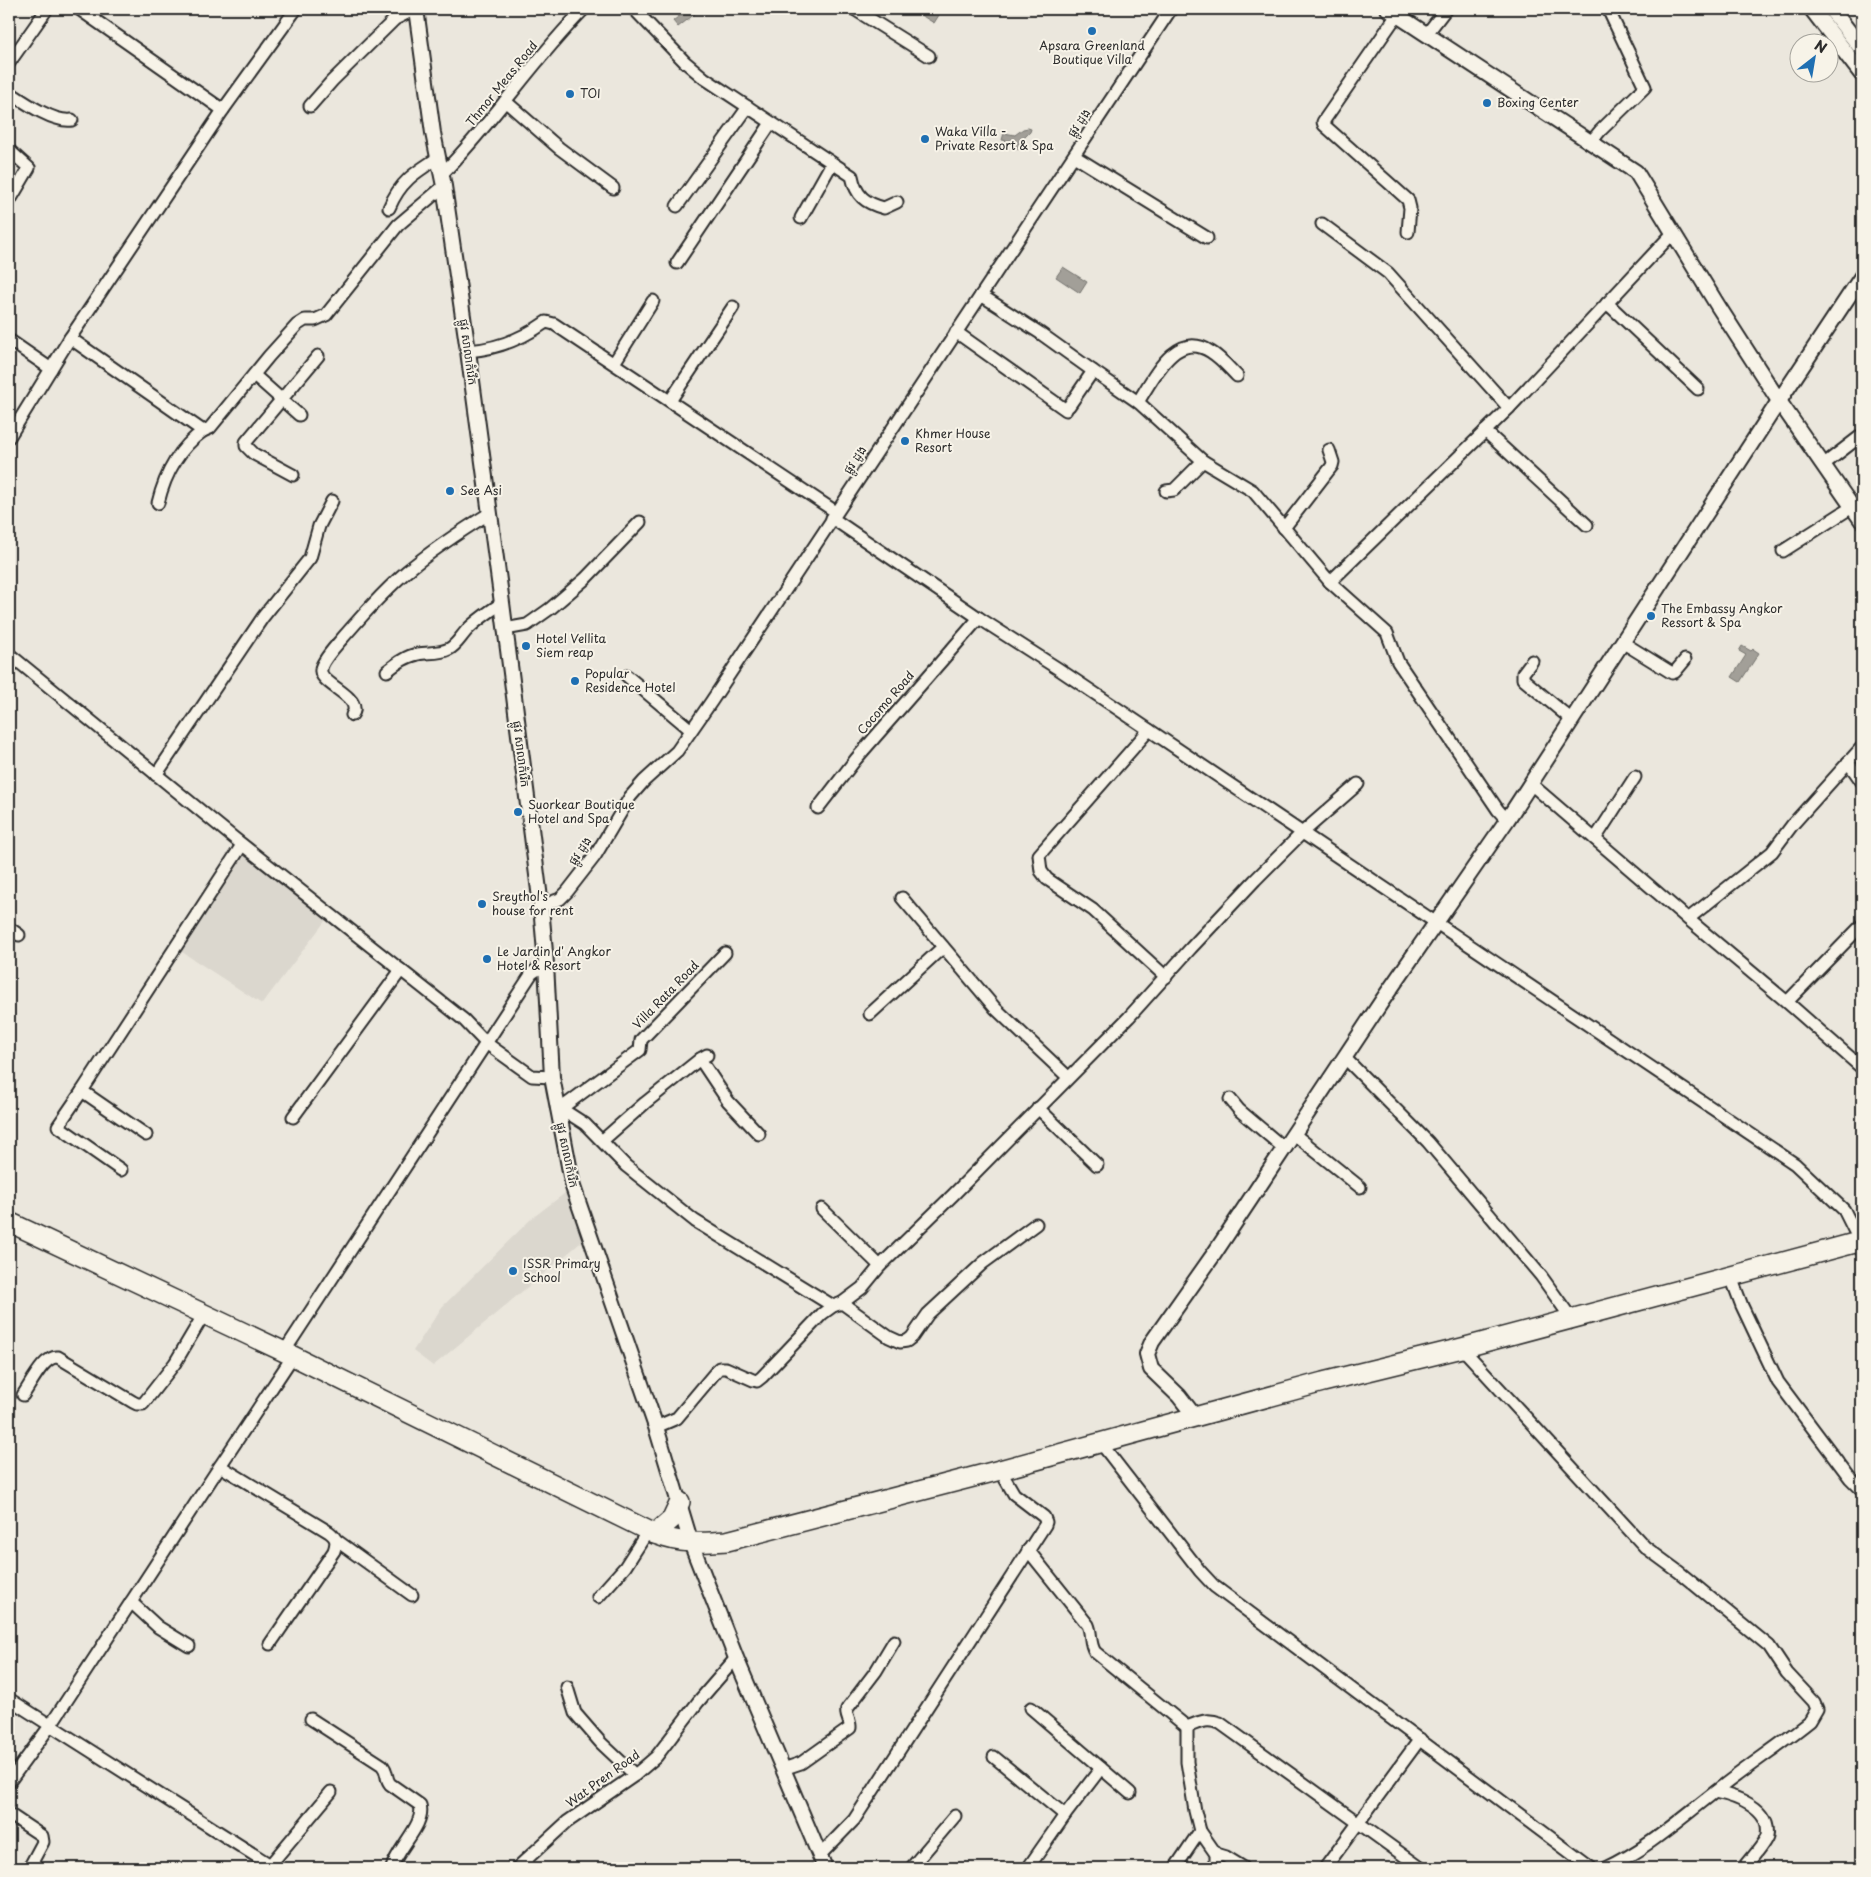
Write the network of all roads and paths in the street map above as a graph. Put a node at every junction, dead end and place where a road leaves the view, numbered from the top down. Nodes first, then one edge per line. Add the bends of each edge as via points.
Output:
1 (47, 9) edge
2 (79, 9) edge
3 (296, 9) edge
4 (416, 9) edge
5 (584, 9) edge
6 (634, 9) edge
7 (854, 9) edge
8 (1171, 9) edge
9 (1446, 9) edge
10 (1608, 9) edge
11 (1812, 9) edge
12 (1832, 9) edge
13 (1392, 12) edge
14 (1426, 35) junction
15 (1862, 49) edge
16 (929, 56) dead end
17 (9, 63) edge
18 (1862, 74) edge
19 (9, 92) edge
20 (505, 101) junction
21 (310, 106) dead end
22 (748, 107) junction
23 (223, 110) junction
24 (72, 120) dead end
25 (771, 123) junction
26 (1590, 143) junction
27 (9, 150) edge
28 (1074, 156) junction
29 (438, 158) junction
30 (832, 163) junction
31 (442, 181) junction
32 (613, 188) dead end
33 (9, 202) edge
34 (897, 202) dead end
35 (677, 206) dead end
36 (389, 208) dead end
37 (802, 218) dead end
38 (1322, 224) dead end
39 (1408, 232) dead end
40 (1673, 233) junction
41 (1207, 238) dead end
42 (677, 263) dead end
43 (1862, 276) edge
44 (981, 294) junction
45 (653, 301) dead end
46 (1608, 302) junction
47 (733, 306) dead end
48 (956, 332) junction
49 (70, 338) junction
50 (9, 340) edge
51 (468, 351) junction
52 (318, 356) dead end
53 (614, 363) junction
54 (51, 369) junction
55 (1092, 372) junction
56 (254, 375) junction
57 (1237, 376) dead end
58 (1698, 389) dead end
59 (281, 399) junction
60 (670, 401) junction
61 (1779, 401) junction
62 (1138, 402) junction
63 (1509, 408) junction
64 (299, 415) dead end
65 (12, 423) edge
66 (1485, 431) junction
67 (203, 432) junction
68 (1862, 435) edge
69 (9, 437) edge
70 (1329, 450) dead end
71 (1203, 461) junction
72 (1823, 465) junction
73 (294, 475) dead end
74 (1166, 491) dead end
75 (332, 501) dead end
76 (158, 503) dead end
77 (1852, 507) junction
78 (490, 513) junction
79 (834, 515) junction
80 (1862, 521) edge
81 (640, 522) dead end
82 (1587, 525) dead end
83 (1284, 528) junction
84 (1783, 551) dead end
85 (1330, 582) junction
86 (502, 603) junction
87 (979, 618) junction
88 (505, 630) junction
89 (1622, 642) junction
90 (9, 654) edge
91 (1685, 660) dead end
92 (1532, 661) dead end
93 (387, 671) dead end
94 (627, 676) dead end
95 (352, 715) dead end
96 (1572, 720) junction
97 (691, 730) junction
98 (1149, 730) junction
99 (1862, 747) edge
100 (1848, 762) junction
101 (156, 775) junction
102 (1635, 777) dead end
103 (1862, 782) edge
104 (1358, 784) dead end
105 (1530, 784) junction
106 (818, 808) dead end
107 (1507, 820) junction
108 (1302, 833) junction
109 (1595, 839) junction
110 (242, 845) junction
111 (902, 898) dead end
112 (545, 905) junction
113 (1688, 919) junction
114 (1437, 922) junction
115 (1862, 925) edge
116 (9, 928) edge
117 (19, 935) dead end
118 (943, 947) junction
119 (725, 953) dead end
120 (546, 964) junction
121 (401, 970) junction
122 (1166, 977) junction
123 (1787, 1002) junction
124 (870, 1014) dead end
125 (486, 1043) junction
126 (1345, 1058) junction
127 (1862, 1068) edge
128 (1068, 1077) junction
129 (552, 1078) junction
130 (82, 1092) junction
131 (1230, 1099) dead end
132 (558, 1108) junction
133 (1038, 1108) junction
134 (293, 1117) dead end
135 (759, 1134) dead end
136 (1294, 1134) junction
137 (146, 1135) dead end
138 (603, 1140) junction
139 (1285, 1149) junction
140 (1097, 1165) dead end
141 (121, 1170) dead end
142 (1360, 1187) dead end
143 (822, 1209) dead end
144 (9, 1222) edge
145 (1036, 1224) dead end
146 (1861, 1242) edge
147 (880, 1266) junction
148 (1731, 1277) junction
149 (838, 1304) junction
150 (204, 1314) junction
151 (1571, 1318) junction
152 (1462, 1348) junction
153 (288, 1354) junction
154 (23, 1395) dead end
155 (1196, 1418) junction
156 (656, 1427) junction
157 (1100, 1442) junction
158 (220, 1466) junction
159 (1000, 1470) junction
160 (1862, 1490) edge
161 (680, 1502) junction
162 (652, 1532) junction
163 (336, 1540) junction
164 (691, 1543) junction
165 (1028, 1550) junction
166 (412, 1595) dead end
167 (598, 1597) dead end
168 (131, 1602) junction
169 (894, 1641) dead end
170 (270, 1644) dead end
171 (190, 1646) dead end
172 (736, 1658) junction
173 (567, 1687) dead end
174 (9, 1699) edge
175 (1031, 1708) dead end
176 (311, 1719) dead end
177 (50, 1726) junction
178 (1187, 1728) junction
179 (1420, 1740) junction
180 (994, 1757) dead end
181 (783, 1768) junction
182 (1101, 1768) junction
183 (635, 1775) junction
184 (9, 1782) edge
185 (331, 1792) dead end
186 (1715, 1792) junction
187 (1130, 1793) dead end
188 (9, 1814) edge
189 (1065, 1814) junction
190 (955, 1816) dead end
191 (1359, 1822) junction
192 (1200, 1831) junction
193 (1216, 1854) junction
194 (823, 1864) edge
195 (1862, 1865) edge
196 (272, 1867) edge
197 (30, 1868) edge
198 (392, 1868) edge
199 (516, 1868) edge
200 (911, 1868) edge
201 (1028, 1868) edge
202 (1175, 1868) edge
203 (1216, 1868) edge
204 (1244, 1868) edge
205 (1326, 1868) edge
206 (1421, 1868) edge
207 (1591, 1868) edge
208 (1606, 1868) edge
209 (1744, 1868) edge
210 (1860, 1868) edge

1 - 17 street
2 - 23 street
3 - 23 street
4 - 21 street via 395,19
4 - 29 street, ផ្លូវ សាលាកំរើក
5 - 20 street, Thmor Meas Road
6 - 22 street via 690,67
7 - 16 street
8 - 28 street, ផ្លូវ ដូង
9 - 14 street
10 - 26 street via 1645,87
11 - 18 main road
12 - 15 main road
13 - 14 street
13 - 39 street via 1323,122 1408,200
14 - 26 street
19 - 24 street via 48,115
20 - 31 street, Thmor Meas Road
20 - 32 street via 559,148
22 - 25 street
22 - 35 street
23 - 49 street
25 - 30 street
25 - 42 street
26 - 40 street via 1636,172
27 - 33 street via 29,168
28 - 41 street
28 - 44 street, ផ្លូវ ដូង
29 - 31 street, ផ្លូវ សាលាកំរើក
29 - 36 street via 399,188
30 - 34 street via 852,176 857,192 872,204 884,208
30 - 37 street
31 - 51 street, ផ្លូវ សាលាកំរើក
31 - 56 street, Thmor Meas Road via 398,225 326,316 305,320 298,325
38 - 63 street via 1388,273
40 - 46 street
40 - 61 street
43 - 61 street
44 - 48 street, ផ្លូវ ដូង
44 - 55 street
45 - 53 street
46 - 58 street
46 - 63 street
47 - 60 street
48 - 55 street via 1067,408
48 - 79 street, ផ្លូវ ដូង
49 - 54 street
49 - 67 street
50 - 54 street
51 - 53 street via 501,346 548,322
51 - 78 street, ផ្លូវ សាលាកំរើក
52 - 59 street
53 - 60 street
54 - 65 street
55 - 62 street
56 - 59 street
56 - 67 street, Thmor Meas Road via 210,428
57 - 62 street via 1212,353 1199,346 1177,350
59 - 64 street
59 - 73 street via 249,437 246,446 254,454
60 - 79 street
61 - 72 street
61 - 89 street
62 - 71 street
63 - 66 street
65 - 69 street
66 - 82 street
66 - 85 street
67 - 76 street, Thmor Meas Road via 185,446 168,471
68 - 72 street
70 - 83 street via 1332,466
71 - 74 street via 1174,490
71 - 83 street via 1253,491
72 - 77 street
75 - 101 street via 319,526 310,558 263,617
77 - 80 street
77 - 84 street
78 - 86 street, ផ្លូវ សាលាកំរើក
78 - 95 street via 406,572 330,653 321,672 352,702
79 - 87 street
79 - 97 street, ផ្លូវ ដូង
81 - 88 street via 585,579 551,608 527,625
83 - 85 street
85 - 107 street via 1387,632 1398,662
86 - 88 street, ផ្លូវ សាលាកំរើក
86 - 93 street via 484,615 448,650 416,654
87 - 98 street
87 - 106 street, Cocomo Road via 856,758
88 - 112 street, ផ្លូវ សាលាកំរើក
89 - 91 street via 1672,673
89 - 96 street
90 - 101 street
92 - 96 street via 1522,673 1523,679
94 - 97 street
96 - 105 street
97 - 112 street, ផ្លូវ ដូង via 677,751 630,797 595,856 560,899
98 - 108 street
98 - 122 street via 1039,855 1041,871 1047,879 1093,910
99 - 100 street
100 - 103 street
100 - 113 street via 1792,824 1772,852
101 - 110 street
102 - 109 street
104 - 108 street
105 - 107 street
105 - 109 street
107 - 114 street
108 - 114 street
108 - 122 street
109 - 113 street
110 - 121 street
110 - 130 street
111 - 118 street
112 - 120 street, ផ្លូវ សាលាកំរើក
113 - 123 street
114 - 126 street
114 - 146 street via 1795,1164 1844,1210
115 - 123 street
116 - 117 street
118 - 124 street
118 - 128 street via 995,1008
119 - 132 street, Villa Rata Road via 641,1040 640,1050
120 - 125 street via 532,973
120 - 129 street, ផ្លូវ សាលាកំរើក
121 - 125 street via 464,1020
121 - 134 street
122 - 128 street
123 - 127 street
125 - 129 street via 532,1076
125 - 153 street
126 - 136 street
126 - 151 street via 1428,1142 1541,1276
128 - 133 street
129 - 132 street, ផ្លូវ សាលាកំរើក
130 - 137 street
130 - 141 street via 58,1126
131 - 139 street
132 - 138 street via 585,1124
132 - 156 street, ផ្លូវ សាលាកំរើក via 573,1187
133 - 140 street
133 - 147 street
135 - 138 street via 728,1101 703,1057
136 - 139 street
136 - 142 street
138 - 149 street via 626,1166 695,1221
139 - 155 street via 1152,1342 1147,1354 1151,1369
143 - 147 street
144 - 150 highway
145 - 149 street via 983,1264 928,1314 907,1341 889,1337
146 - 148 highway
147 - 149 street via 862,1288
148 - 151 highway
148 - 160 street via 1778,1382
149 - 156 street via 822,1314 757,1381 719,1368 677,1418
150 - 153 highway
150 - 154 street via 175,1363 143,1404 133,1402 54,1356 46,1361
151 - 152 highway
152 - 155 highway
152 - 186 street via 1646,1547 1769,1646 1786,1673 1814,1702 1817,1709 1810,1721
153 - 158 street
153 - 162 highway
155 - 157 highway
156 - 161 street, ផ្លូវ សាលាកំរើក
157 - 159 highway
157 - 179 street via 1214,1586
158 - 163 street via 329,1532
158 - 168 street
159 - 164 highway via 727,1541
159 - 165 street via 1014,1494 1046,1522
161 - 162 highway via 672,1519
161 - 164 street, ផ្លូវ សាលាកំរើក
162 - 164 highway via 667,1539
162 - 167 street
163 - 166 street
163 - 170 street via 334,1550
164 - 172 street, ផ្លូវ សាលាកំរើក
165 - 178 street via 1088,1625 1095,1652
165 - 194 street via 926,1711
168 - 171 street via 158,1628
168 - 177 street
169 - 181 street via 847,1709 850,1728 801,1763
172 - 181 street, ផ្លូវ សាលាកំរើក
172 - 183 street, Wat Pren Road via 660,1752
173 - 183 street via 575,1713
174 - 177 street
175 - 182 street
176 - 198 street via 386,1768 390,1784 420,1805 420,1818
177 - 184 street
177 - 196 street
178 - 191 street via 1202,1720 1220,1723
178 - 192 street via 1187,1762
179 - 191 street
179 - 207 street
180 - 189 street
181 - 194 street, ផ្លូវ សាលាកំរើក
182 - 187 street
182 - 189 street
183 - 199 street, Wat Pren Road via 567,1822
185 - 196 street
186 - 208 street via 1628,1858
186 - 209 street via 1748,1803 1766,1824 1767,1837
188 - 197 street via 42,1836 43,1842
189 - 201 street
190 - 200 street
191 - 205 street
191 - 206 street
192 - 193 street
192 - 202 street
193 - 203 street
193 - 204 street
195 - 210 street

